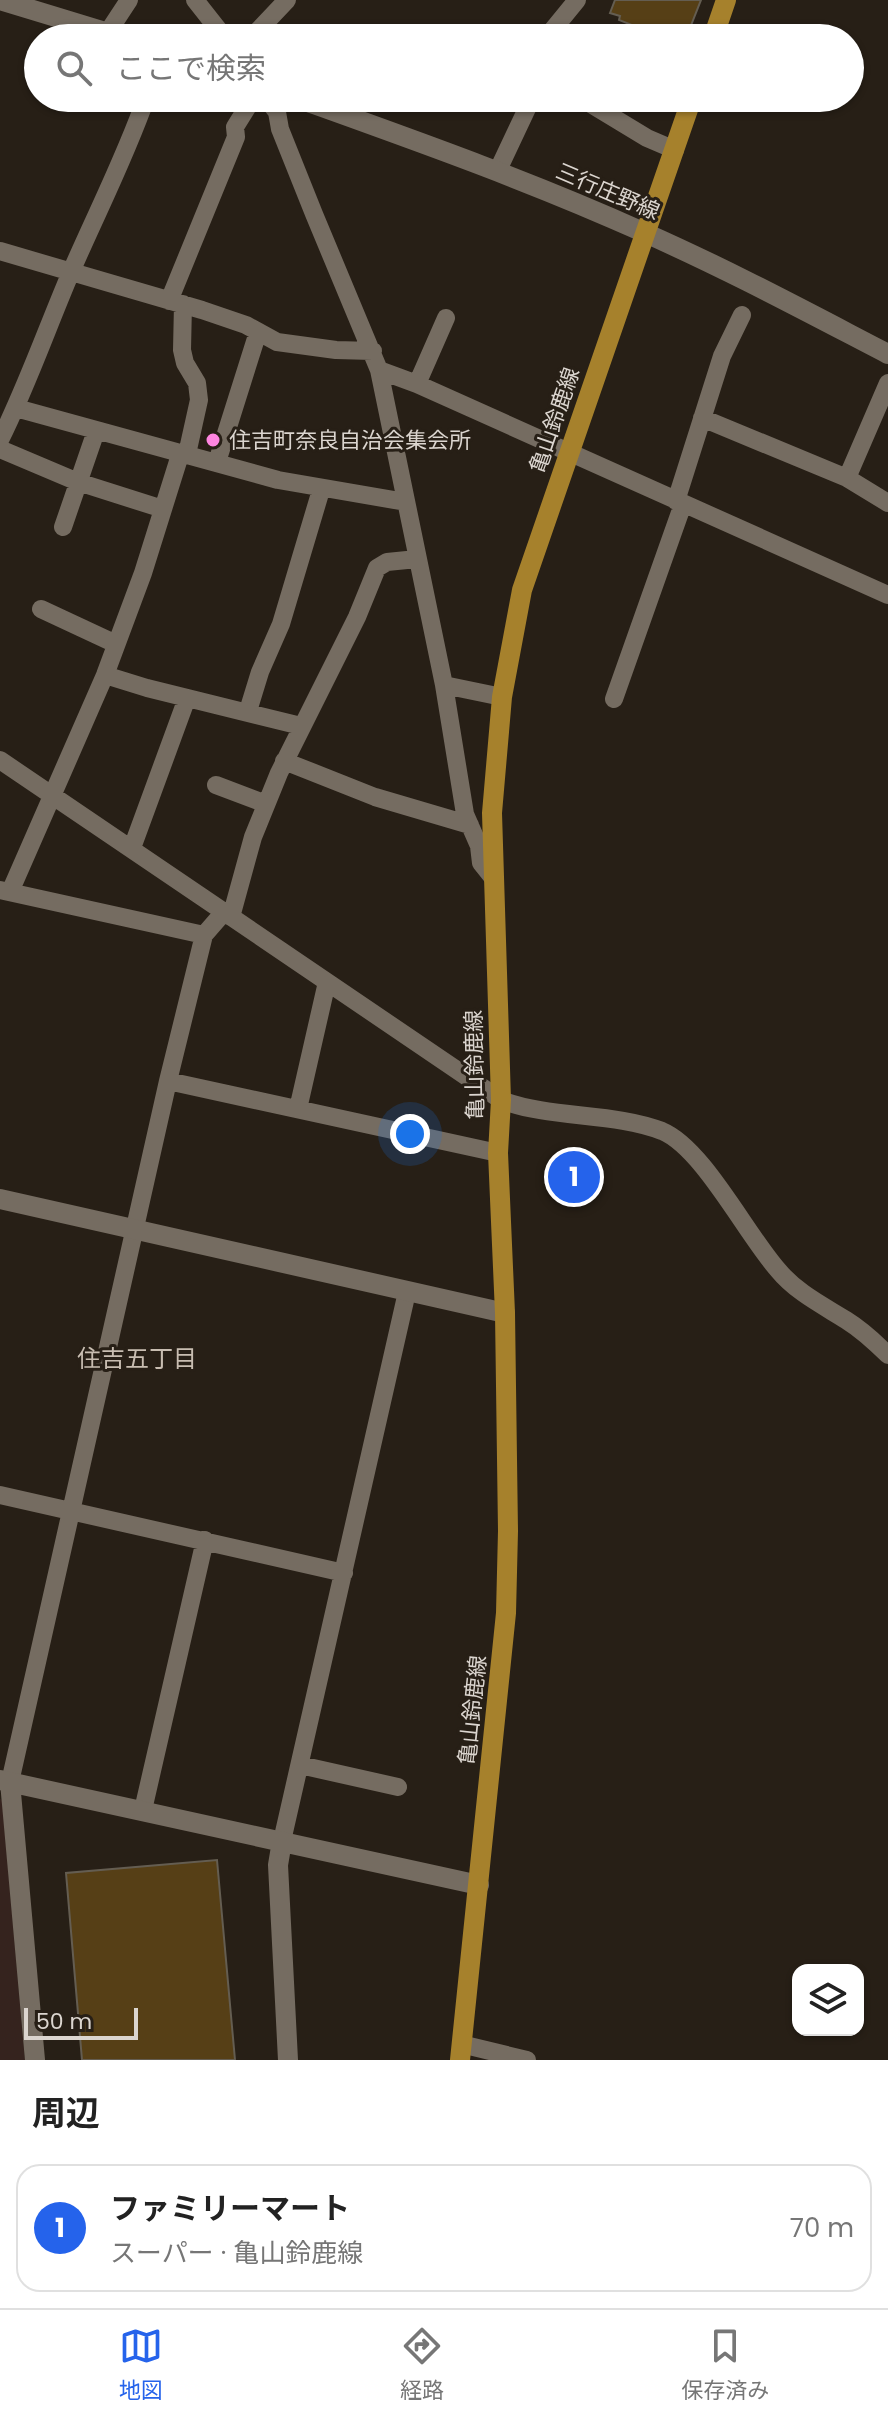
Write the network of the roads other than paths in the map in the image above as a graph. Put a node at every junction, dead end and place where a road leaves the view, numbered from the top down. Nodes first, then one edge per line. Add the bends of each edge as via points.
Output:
1 (0, 0) edge
2 (129, 0) edge
3 (195, 0) edge
4 (287, 0) edge
5 (577, 0) edge
6 (726, 0) edge
7 (80, 24) edge
8 (121, 24) edge
9 (214, 24) edge
10 (264, 24) edge
11 (557, 24) edge
12 (718, 24) edge
13 (141, 112) edge
14 (244, 112) edge
15 (277, 112) edge
16 (336, 112) edge
17 (525, 112) edge
18 (604, 112) edge
19 (687, 112) edge
20 (675, 150) junction
21 (498, 170) junction
22 (645, 232) junction
23 (0, 251) edge
24 (71, 272) junction
25 (176, 302) junction
26 (742, 315) dead end
27 (446, 318) dead end
28 (258, 332) junction
29 (373, 351) junction
30 (888, 354) edge
31 (379, 370) junction
32 (888, 383) edge
33 (417, 384) junction
34 (10, 412) edge
35 (702, 418) junction
36 (96, 431) junction
37 (0, 440) edge
38 (0, 449) edge
39 (568, 452) junction
40 (184, 454) junction
41 (217, 462) junction
42 (847, 478) junction
43 (78, 482) junction
44 (321, 490) junction
45 (406, 502) junction
46 (679, 502) junction
47 (888, 503) edge
48 (163, 509) junction
49 (63, 527) dead end
50 (417, 559) junction
51 (888, 595) edge
52 (41, 609) dead end
53 (116, 644) junction
54 (105, 675) junction
55 (444, 685) junction
56 (502, 697) junction
57 (187, 698) junction
58 (614, 699) dead end
59 (248, 711) junction
60 (301, 726) junction
61 (0, 760) edge
62 (284, 761) junction
63 (216, 785) dead end
64 (53, 795) junction
65 (266, 804) junction
66 (470, 825) junction
67 (132, 848) junction
68 (493, 878) junction
69 (5, 891) edge
70 (227, 914) junction
71 (204, 935) junction
72 (327, 982) junction
73 (168, 1081) junction
74 (501, 1100) junction
75 (298, 1109) junction
76 (498, 1153) junction
77 (0, 1199) edge
78 (135, 1229) junction
79 (407, 1292) junction
80 (505, 1313) junction
81 (888, 1355) edge
82 (0, 1495) edge
83 (71, 1510) junction
84 (205, 1540) junction
85 (344, 1573) junction
86 (300, 1765) junction
87 (5, 1781) edge
88 (398, 1787) dead end
89 (143, 1810) junction
90 (282, 1841) junction
91 (479, 1885) junction
92 (461, 2052) edge
93 (35, 2060) edge
94 (288, 2060) edge
95 (527, 2060) edge

1 - 7 street
2 - 8 street
3 - 9 street
4 - 10 street
5 - 11 street
6 - 12 main road
13 - 24 street
14 - 25 street
15 - 29 street
16 - 21 street, 三行庄野線
17 - 21 street
18 - 20 street
19 - 20 main road, 亀山鈴鹿線
20 - 22 main road, 亀山鈴鹿線
21 - 22 street, 三行庄野線
22 - 30 street, 三行庄野線
22 - 39 main road, 亀山鈴鹿線
23 - 24 street
24 - 25 street
24 - 34 street
25 - 28 street
25 - 40 street via 185,363 197,383 199,400
26 - 35 street
27 - 33 street
28 - 29 street via 277,342
28 - 41 street
29 - 31 street
31 - 33 street
31 - 45 street
32 - 42 street
33 - 39 street
34 - 36 street
34 - 37 street
35 - 42 street
35 - 46 street
36 - 40 street
36 - 43 street
38 - 43 street
39 - 46 street
39 - 56 main road, 亀山鈴鹿線 via 522,590
40 - 41 street
40 - 48 street
41 - 44 street
42 - 47 street
43 - 48 street
43 - 49 street
44 - 45 street
44 - 59 street via 281,624
45 - 50 street
46 - 51 street
46 - 58 street
48 - 53 street
50 - 55 street
50 - 60 street via 377,568
52 - 53 street
53 - 54 street
54 - 57 street
54 - 64 street
55 - 56 street
55 - 66 street
56 - 68 main road, 亀山鈴鹿線 via 492,813
57 - 59 street
57 - 67 street
59 - 60 street
60 - 62 street
61 - 64 street
62 - 65 street
62 - 66 street via 375,797
63 - 65 street
64 - 67 street
64 - 69 street
65 - 70 street
66 - 68 street via 481,863
67 - 70 street
68 - 74 main road, 亀山鈴鹿線
69 - 71 street
70 - 71 street
70 - 72 street
71 - 73 street
72 - 74 street
72 - 75 street
73 - 75 street
73 - 78 street
74 - 76 main road, 亀山鈴鹿線
74 - 81 street via 523,1109 663,1132 693,1153 790,1283
75 - 76 street
76 - 80 main road, 亀山鈴鹿線
77 - 78 street
78 - 79 street
78 - 83 street
79 - 80 street
79 - 85 street
80 - 91 main road, 亀山鈴鹿線 via 506,1613
82 - 83 street
83 - 84 street
83 - 87 street
84 - 85 street
84 - 89 street
85 - 86 street
86 - 88 street
86 - 90 street
87 - 89 street
87 - 93 street
89 - 90 street
90 - 91 street
90 - 94 street via 278,1865
91 - 92 main road, 亀山鈴鹿線
92 - 95 street

